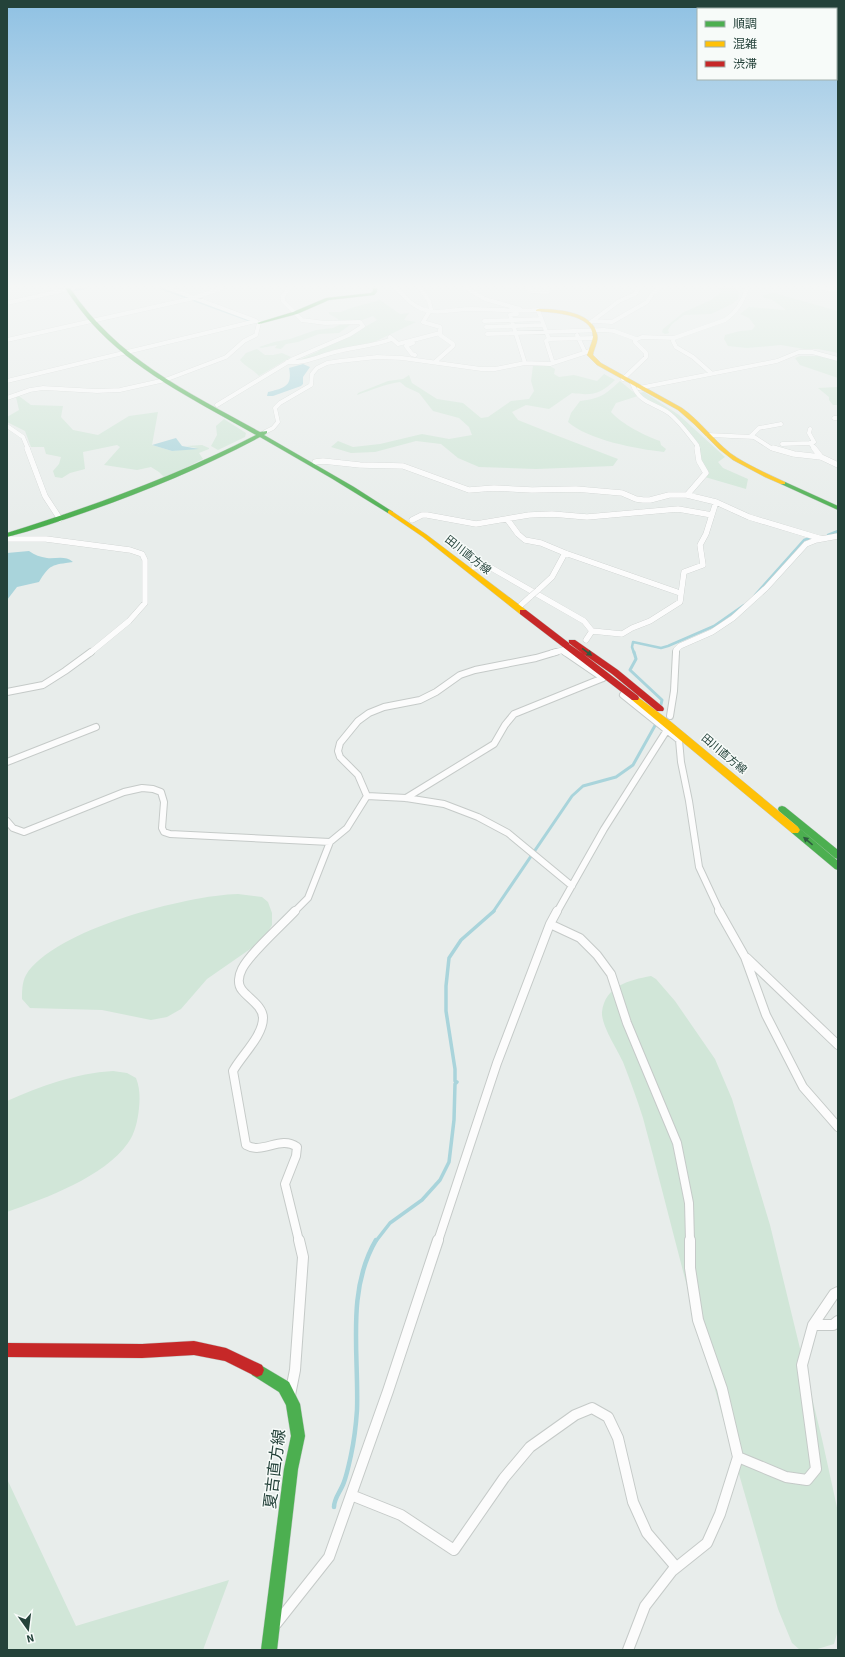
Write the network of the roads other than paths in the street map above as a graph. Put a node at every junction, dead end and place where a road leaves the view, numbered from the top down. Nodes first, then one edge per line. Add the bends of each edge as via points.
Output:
1 (71, 365) edge
2 (149, 365) edge
3 (203, 365) edge
4 (282, 365) edge
5 (322, 365) edge
6 (457, 365) edge
7 (513, 365) edge
8 (601, 365) edge
9 (637, 365) edge
10 (703, 365) edge
11 (753, 365) edge
12 (711, 373) junction
13 (168, 379) junction
14 (623, 379) junction
15 (7, 381) edge
16 (636, 385) junction
17 (7, 398) edge
18 (218, 405) junction
19 (781, 424) dead end
20 (7, 426) edge
21 (810, 429) dead end
22 (262, 434) junction
23 (708, 435) junction
24 (750, 437) junction
25 (810, 443) junction
26 (782, 444) dead end
27 (821, 458) junction
28 (315, 462) junction
29 (838, 466) edge
30 (688, 495) junction
31 (716, 502) junction
32 (838, 508) edge
33 (712, 515) junction
34 (60, 519) junction
35 (507, 519) junction
36 (412, 520) junction
37 (7, 535) edge
38 (838, 536) edge
39 (7, 539) edge
40 (822, 539) junction
41 (565, 553) junction
42 (474, 568) junction
43 (680, 593) junction
44 (521, 605) junction
45 (592, 631) junction
46 (586, 640) dead end
47 (603, 678) junction
48 (7, 692) edge
49 (670, 716) junction
50 (96, 727) dead end
51 (667, 730) junction
52 (7, 762) edge
53 (367, 796) junction
54 (406, 798) junction
55 (7, 821) edge
56 (330, 842) junction
57 (838, 856) edge
58 (838, 866) edge
59 (572, 886) junction
60 (550, 924) junction
61 (745, 957) junction
62 (838, 1045) edge
63 (838, 1127) edge
64 (838, 1292) edge
65 (838, 1321) edge
66 (813, 1325) junction
67 (7, 1350) edge
68 (289, 1397) junction
69 (738, 1457) junction
70 (351, 1496) junction
71 (676, 1567) junction
72 (270, 1632) junction
73 (269, 1650) edge
74 (628, 1650) edge

1 - 15 street
2 - 13 main road, 田川直方線
3 - 13 street
4 - 18 street
5 - 22 street via 312,374 310,385 280,402 275,408 278,422
6 - 7 street via 495,369
8 - 14 main road
9 - 14 street
10 - 12 street
11 - 12 street
12 - 16 street
13 - 17 street via 120,390 97,392 43,388
13 - 18 main road, 田川直方線
13 - 22 main road, 田川直方線
14 - 16 main road
16 - 23 main road via 682,410
16 - 30 street via 635,391 644,401 670,414 696,444 699,460 706,473
18 - 22 main road, 田川直方線
19 - 24 street via 762,427
20 - 34 street via 24,437 45,496
21 - 25 street via 809,433 814,442
22 - 28 main road, 田川直方線
22 - 34 main road via 154,486
58 -> 22 main road, 田川直方線 via 667,723 425,536
23 - 24 street
23 - 32 main road via 739,460
24 - 27 street via 771,448
25 - 26 street
25 - 27 street
27 - 29 street
28 - 30 street via 403,466 469,490 576,489 622,493 643,500 669,495
28 - 36 main road, 田川直方線 via 348,479
30 - 31 street
31 - 33 street
31 - 40 street via 749,516
33 - 35 street via 678,509 577,517 540,514
33 - 43 street via 700,545 704,564 684,572
34 - 37 main road
35 - 36 street via 476,524 427,516
35 - 41 street via 521,537
36 - 42 main road, 田川直方線
38 - 40 street
39 - 48 street via 46,539 130,550 142,554 145,560 145,602 140,611 116,634 43,685
40 - 49 street via 806,544 742,612 714,631 676,650
41 - 43 street
41 - 44 street, bridge via 552,577
42 - 44 main road, 田川直方線
42 - 45 street via 488,566 584,621
43 - 45 street via 680,602 650,621 622,634
44 -> 49 main road, 田川直方線
45 - 46 street
47 - 51 street
47 - 53 street via 565,650 475,670 460,675 420,700 384,707 369,713 340,743 338,751 340,757 358,775
47 - 54 street via 514,714 502,727 494,744
49 - 57 main road, 田川直方線
50 - 52 street
51 - 59 street via 604,829
51 - 61 street via 679,740 699,867 718,909
53 - 54 street
53 - 56 street via 360,809
54 - 59 street via 444,804 478,817 508,833
55 - 56 street via 18,831 24,832 124,792 142,788 161,792 164,802 162,828 170,834
56 - 68 street via 308,898 251,957 239,978 240,988 260,1010 264,1019 262,1028 233,1071 246,1145 254,1149 284,1142 293,1143 297,1147 297,1154 285,1184 303,1257 295,1370
59 - 60 street
60 - 69 street via 580,938 611,974 626,1023 677,1143 689,1203 690,1268 698,1320 722,1389
60 - 70 street via 497,1063
61 - 62 street
61 - 63 street via 766,1015 802,1087
64 - 66 street
65 - 66 street via 833,1325
66 - 69 street via 802,1365 816,1469 807,1480 786,1477
67 - 68 main road, 夏吉直方線 via 142,1352 194,1348 226,1355 264,1373 284,1387
68 - 72 main road, 夏吉直方線 via 293,1404 298,1436 291,1469
69 - 71 street via 720,1514 707,1543
70 - 71 street via 401,1515 454,1550 504,1478 530,1447 575,1415 592,1408 608,1416 618,1438 633,1502 647,1533
70 - 72 street via 329,1557
71 - 74 street via 645,1606
72 - 73 main road, 夏吉直方線

